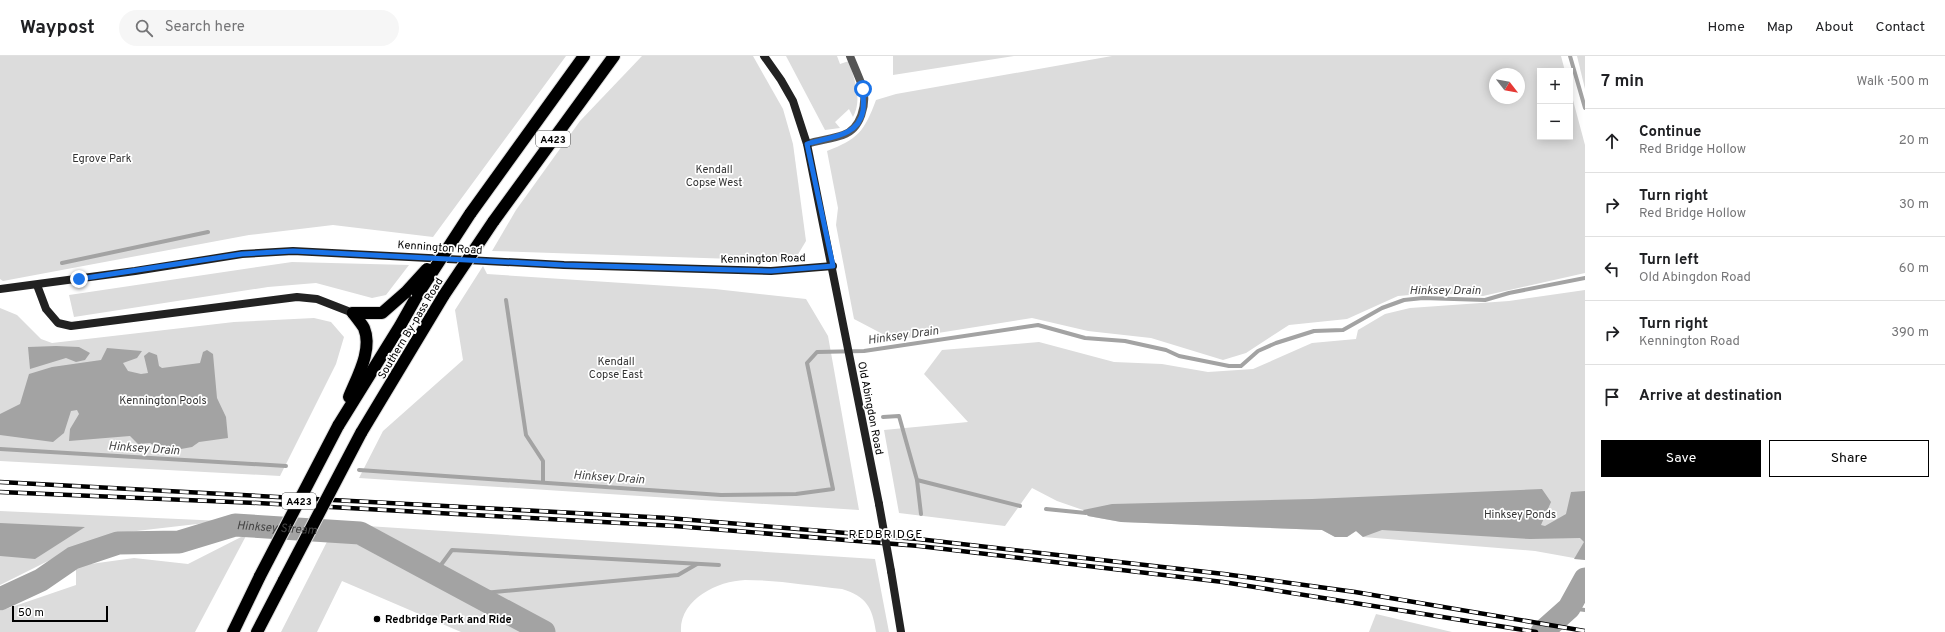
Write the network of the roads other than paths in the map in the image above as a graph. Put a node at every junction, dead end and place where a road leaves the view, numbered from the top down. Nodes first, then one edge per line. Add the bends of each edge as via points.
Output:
1 (584, 56) edge
2 (614, 56) edge
3 (764, 56) edge
4 (850, 56) edge
5 (807, 144) junction
6 (833, 266) junction
7 (36, 285) junction
8 (0, 289) edge
9 (412, 293) junction
10 (353, 313) junction
11 (338, 426) junction
12 (233, 632) edge
13 (257, 632) edge
14 (901, 632) edge

1 - 9 highway, Southern By-pass Road / A423, bridge via 448,247
2 - 13 highway, Southern By-pass Road / A423, bridge via 493,222 444,295 361,433
3 - 5 street, Old Abingdon Road via 793,101
4 - 5 street via 863,89 863,112 856,126 844,135
5 - 6 street, Old Abingdon Road
6 - 7 street, Kennington Road via 755,271 564,265 293,251 242,254
6 - 14 street, Old Abingdon Road, bridge
7 - 8 street, Kennington Road
7 - 10 street via 46,309 58,323 71,326 297,297 317,299
9 - 10 highway via 382,313
9 - 11 highway, Southern By-pass Road / A423
10 - 11 highway via 364,328 367,341 364,360
11 - 12 highway, Southern By-pass Road / A423, bridge

